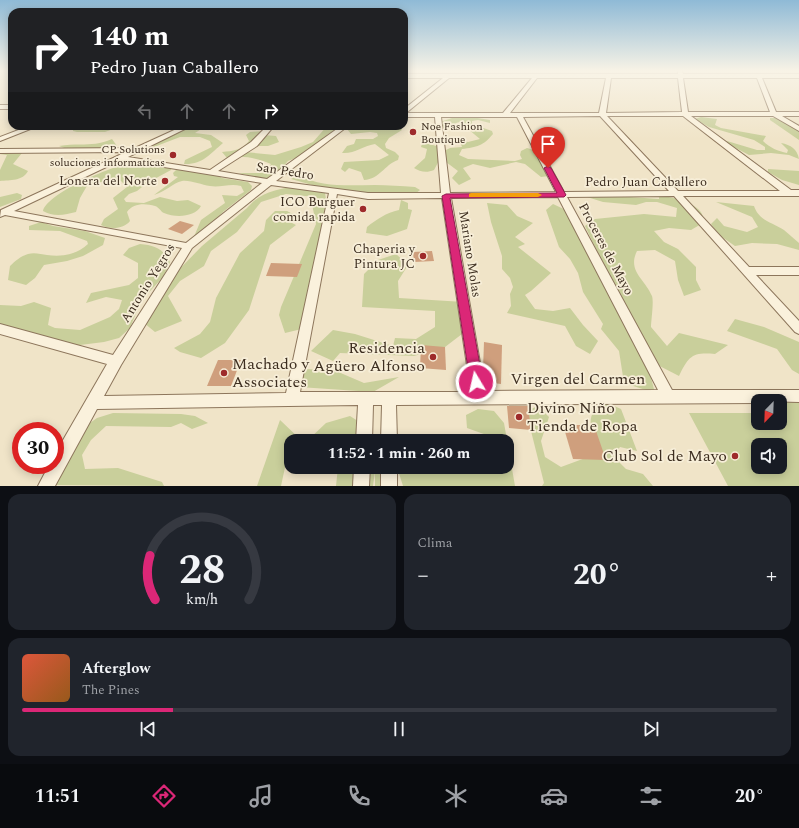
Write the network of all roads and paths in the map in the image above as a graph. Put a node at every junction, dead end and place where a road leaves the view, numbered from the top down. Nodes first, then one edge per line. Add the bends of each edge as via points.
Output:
1 (428, 94) edge
2 (522, 94) edge
3 (606, 94) edge
4 (682, 94) edge
5 (766, 94) edge
6 (408, 111) edge
7 (408, 114) edge
8 (774, 114) junction
9 (799, 114) edge
10 (438, 115) junction
11 (505, 115) junction
12 (519, 115) junction
13 (602, 115) junction
14 (685, 115) junction
15 (799, 129) edge
16 (24, 130) edge
17 (180, 130) edge
18 (267, 130) edge
19 (340, 130) edge
20 (0, 139) edge
21 (137, 150) junction
22 (0, 151) edge
23 (121, 158) junction
24 (212, 172) junction
25 (269, 182) junction
26 (333, 192) junction
27 (789, 193) junction
28 (799, 193) edge
29 (562, 195) junction
30 (677, 195) junction
31 (446, 196) junction
32 (2, 213) edge
33 (188, 246) junction
34 (747, 271) junction
35 (799, 271) edge
36 (0, 329) edge
37 (799, 329) edge
38 (116, 360) junction
39 (668, 396) junction
40 (799, 396) edge
41 (389, 398) junction
42 (479, 398) junction
43 (292, 399) junction
44 (366, 399) junction
45 (93, 403) junction
46 (364, 434) edge
47 (389, 434) edge
48 (362, 474) edge
49 (389, 474) edge
50 (46, 486) edge
51 (361, 486) edge
52 (389, 486) edge

1 - 6 street
2 - 11 street
3 - 13 street
4 - 14 street
5 - 8 street
7 - 10 street
8 - 9 street
8 - 14 street
8 - 15 street
10 - 11 street
10 - 31 street, Mariano Molas
11 - 12 street
12 - 13 street
12 - 29 street, Proceres de Mayo
13 - 14 street
13 - 30 street
14 - 27 street
16 - 20 street
17 - 21 street
18 - 24 street via 254,144
19 - 25 street, Antonio Yegros
21 - 22 street
21 - 23 street
23 - 24 street, San Pedro
23 - 32 street
24 - 25 street, San Pedro
25 - 26 street, San Pedro
25 - 33 street, Antonio Yegros
26 - 31 street, San Pedro via 368,196
26 - 43 street
27 - 28 street, Pedro Juan Caballero
27 - 30 street, Pedro Juan Caballero
29 - 30 street, Pedro Juan Caballero
29 - 31 street, Pedro Juan Caballero
29 - 39 street, Proceres de Mayo
30 - 34 street
31 - 42 street, Mariano Molas
32 - 33 street
33 - 38 street, Antonio Yegros
34 - 35 street
34 - 37 street
36 - 38 street
38 - 45 street, Antonio Yegros
39 - 40 street, Virgen del Carmen
39 - 42 street, Virgen del Carmen
41 - 42 street, Virgen del Carmen
41 - 44 street, Virgen del Carmen
41 - 47 street
43 - 44 street, Virgen del Carmen
43 - 45 street, Virgen del Carmen
44 - 46 street
45 - 50 street, Antonio Yegros
48 - 51 street
49 - 52 street

